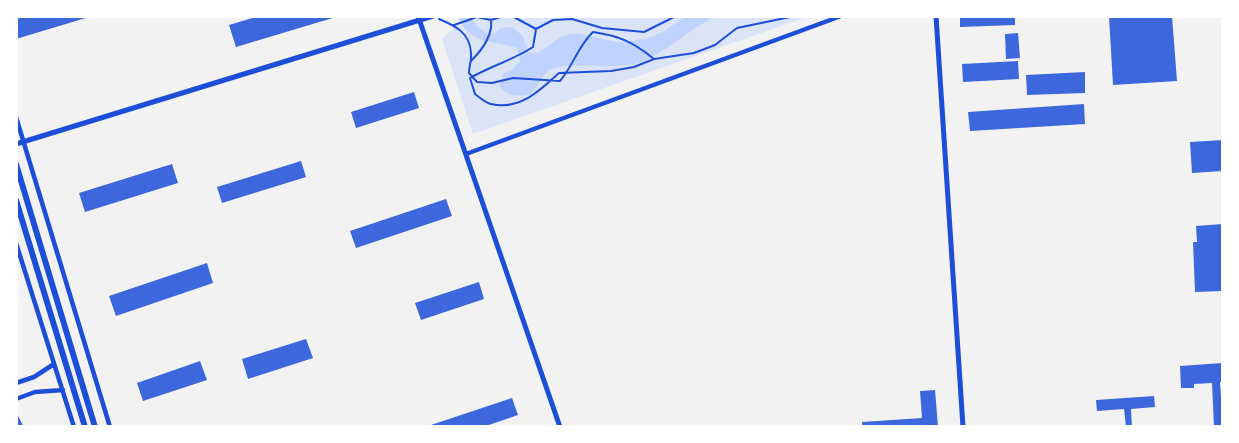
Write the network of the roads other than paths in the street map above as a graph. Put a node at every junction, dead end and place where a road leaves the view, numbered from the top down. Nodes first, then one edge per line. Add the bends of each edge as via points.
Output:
1 (433, 16) edge
2 (841, 16) edge
3 (936, 16) edge
4 (419, 18) edge
5 (16, 117) edge
6 (24, 142) junction
7 (16, 144) edge
8 (466, 154) junction
9 (16, 164) edge
10 (16, 200) edge
11 (16, 243) edge
12 (54, 364) junction
13 (16, 382) edge
14 (63, 390) junction
15 (16, 399) edge
16 (74, 427) edge
17 (85, 427) edge
18 (95, 427) edge
19 (110, 427) edge
20 (560, 427) edge
21 (963, 427) edge

1 - 4 street
2 - 8 street
3 - 21 street
4 - 6 street
4 - 8 street
5 - 6 street
6 - 7 street
6 - 19 street
8 - 20 street
9 - 18 main road
10 - 17 main road
11 - 12 street
12 - 13 street via 34,378
12 - 14 street
14 - 15 street via 35,392
14 - 16 street

